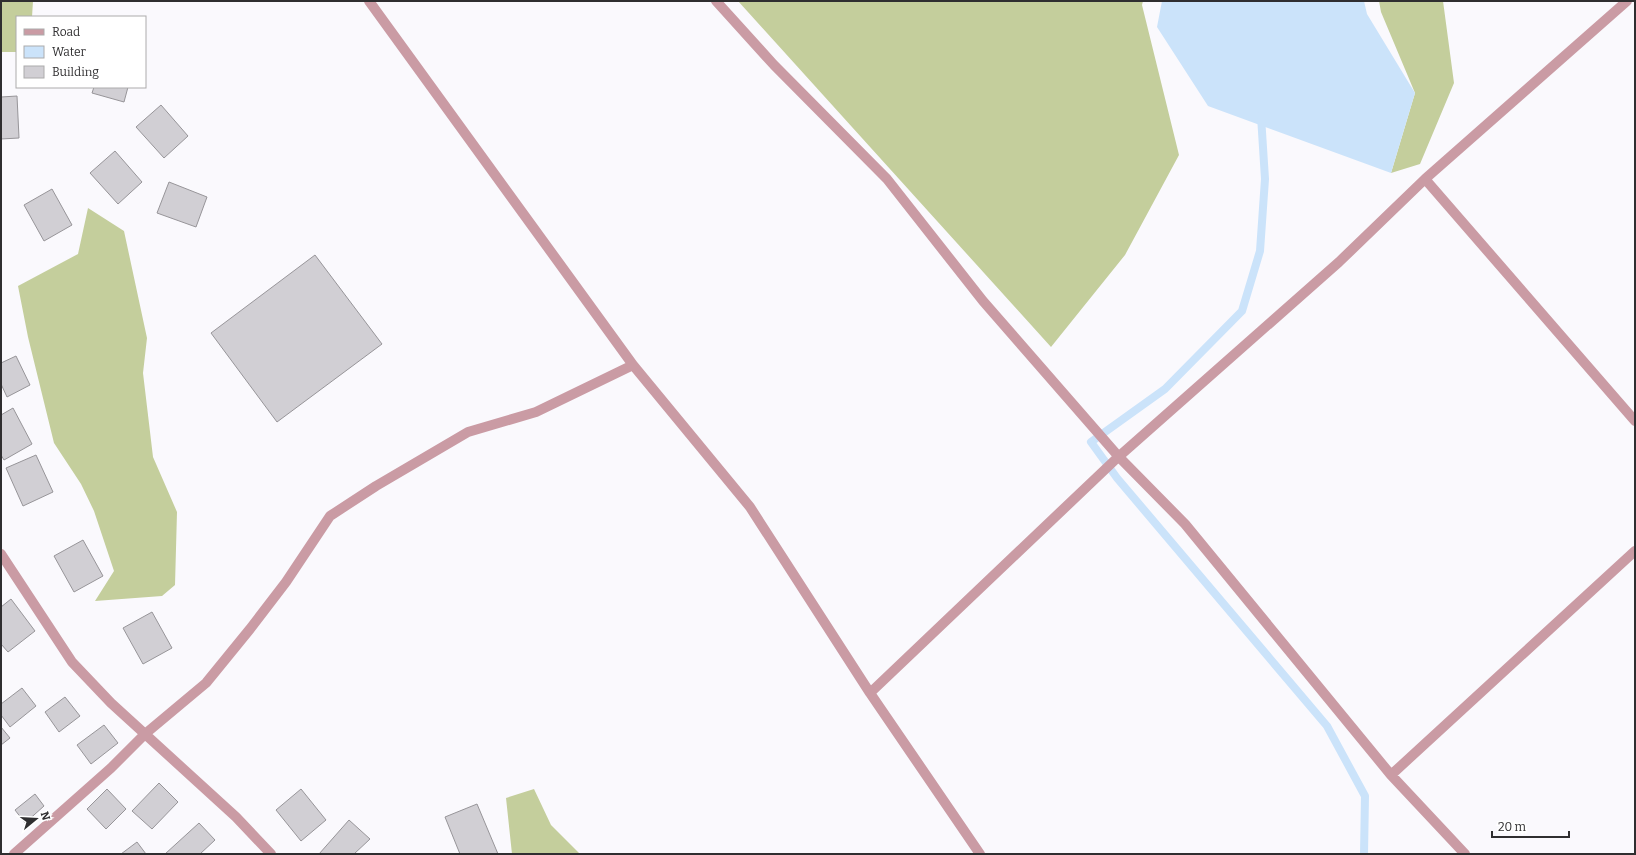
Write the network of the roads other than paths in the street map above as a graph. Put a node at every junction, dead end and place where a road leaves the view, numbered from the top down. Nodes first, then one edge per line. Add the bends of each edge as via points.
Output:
1 (369, 1) edge
2 (716, 1) edge
3 (1626, 1) edge
4 (1425, 179) junction
5 (632, 365) junction
6 (1635, 421) edge
7 (1117, 458) junction
8 (1635, 551) edge
9 (1, 554) edge
10 (870, 693) junction
11 (145, 734) junction
12 (1391, 775) junction
13 (14, 854) edge
14 (271, 854) edge
15 (980, 854) edge
16 (1465, 854) edge

1 - 5 street
2 - 7 street via 774,65 887,179 983,301
3 - 4 street
4 - 6 street
4 - 7 street via 1339,262
5 - 10 street via 750,507
5 - 11 street via 536,412 468,432 330,516 286,582 206,683
7 - 10 street
7 - 12 street via 1185,524
8 - 12 street
9 - 11 street via 72,662
10 - 15 street
11 - 13 street via 111,768
11 - 14 street via 236,817
12 - 16 street

